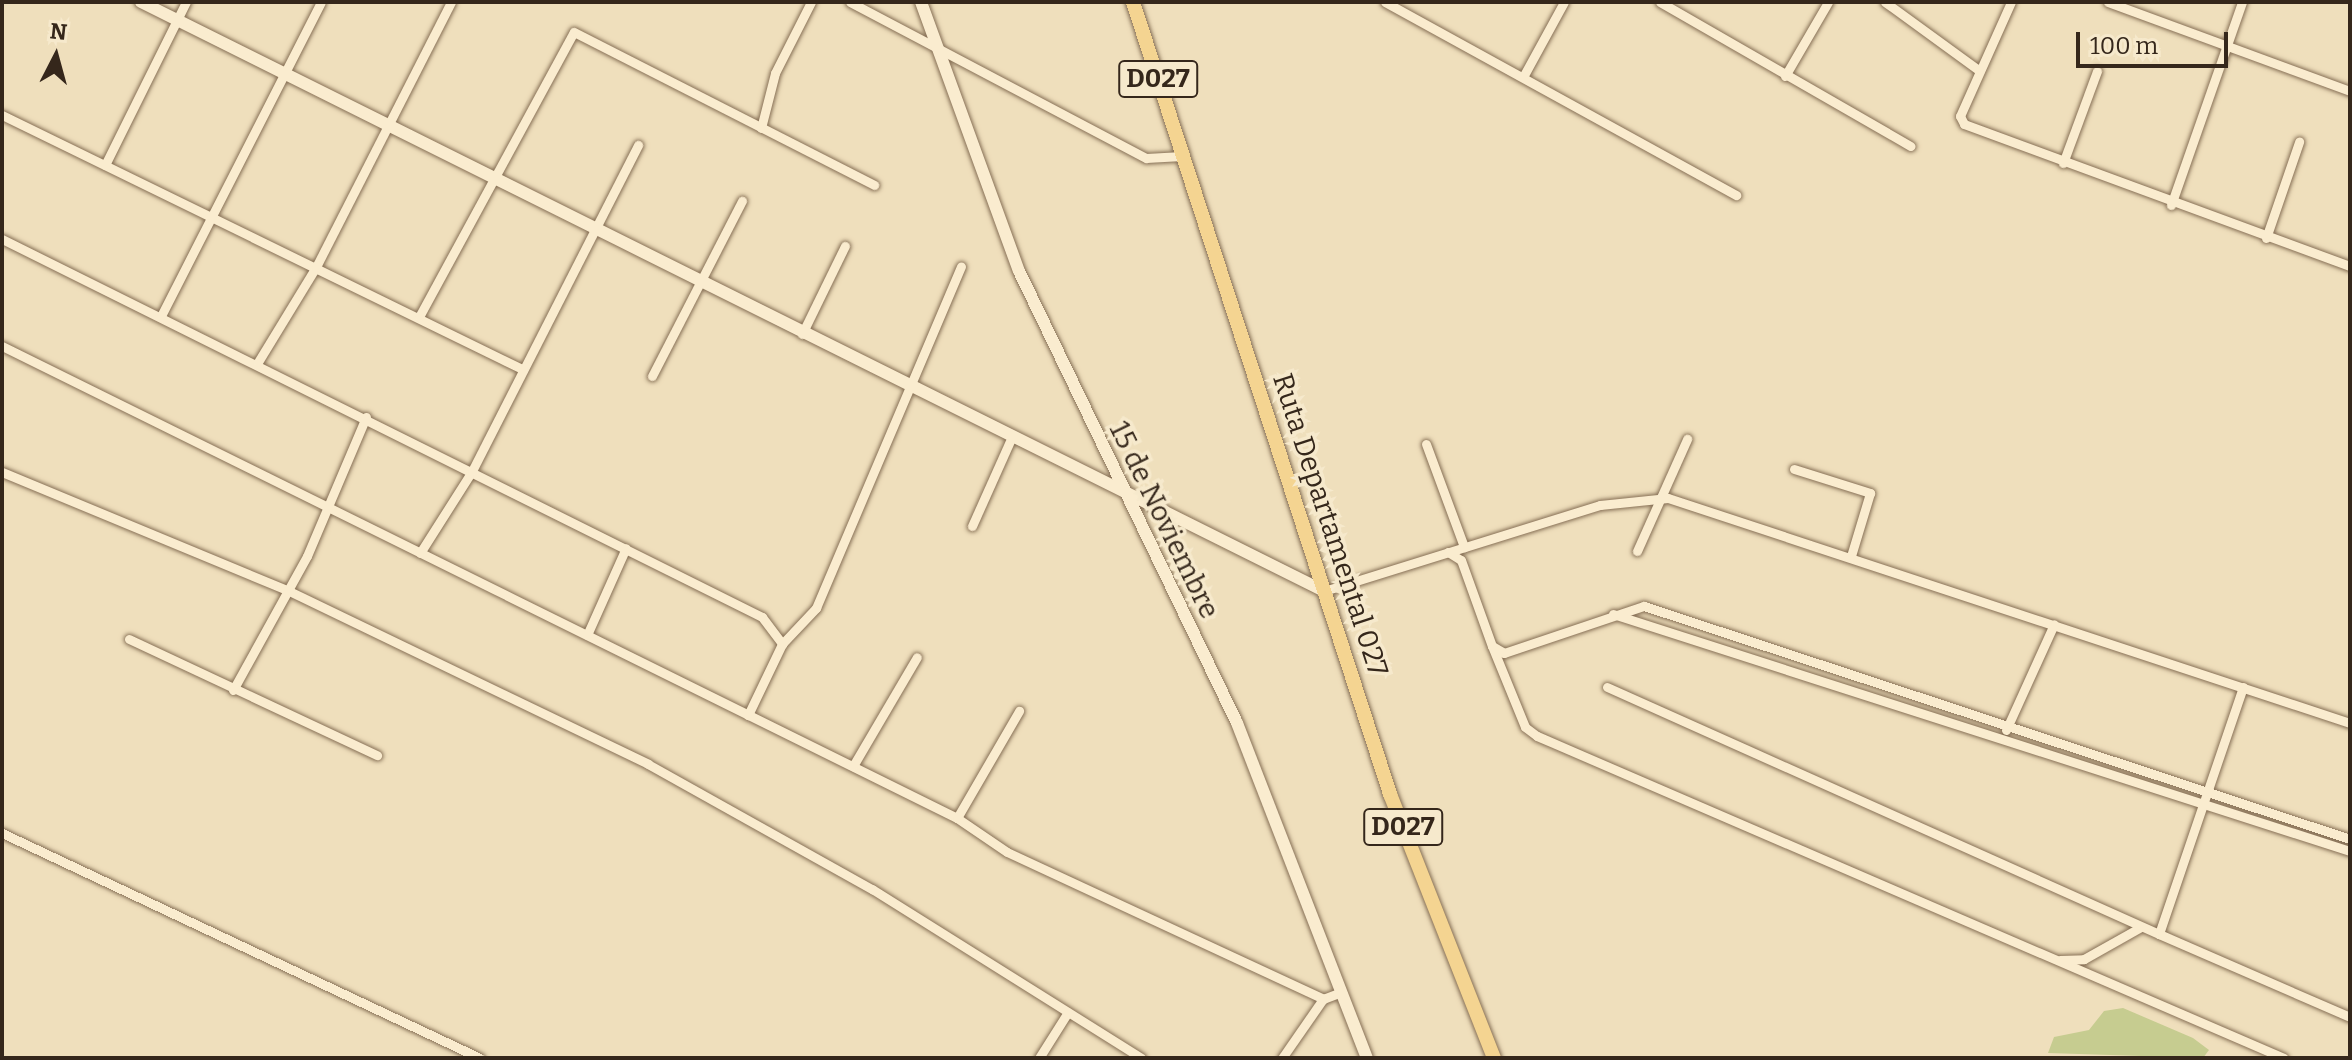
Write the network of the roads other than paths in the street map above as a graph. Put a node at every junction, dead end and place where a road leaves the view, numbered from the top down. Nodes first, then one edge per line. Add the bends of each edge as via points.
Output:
1 (141, 2) edge
2 (186, 2) edge
3 (321, 2) edge
4 (451, 2) edge
5 (811, 2) edge
6 (850, 2) edge
7 (921, 2) edge
8 (1133, 2) edge
9 (1385, 2) edge
10 (1564, 2) edge
11 (1660, 2) edge
12 (1828, 2) edge
13 (1885, 2) edge
14 (2011, 2) edge
15 (2108, 2) edge
16 (2242, 2) edge
17 (177, 20) junction
18 (2226, 46) junction
19 (939, 49) junction
20 (1980, 71) junction
21 (2097, 71) dead end
22 (281, 72) junction
23 (1785, 76) junction
24 (1523, 77) junction
25 (2350, 91) edge
26 (2, 115) edge
27 (388, 126) junction
28 (761, 128) junction
29 (2299, 142) dead end
30 (638, 145) dead end
31 (1910, 146) dead end
32 (1182, 156) junction
33 (2063, 163) junction
34 (105, 165) junction
35 (492, 178) junction
36 (874, 185) dead end
37 (1736, 195) dead end
38 (742, 201) dead end
39 (2171, 205) junction
40 (211, 216) junction
41 (593, 229) junction
42 (2266, 238) junction
43 (2, 239) edge
44 (845, 246) dead end
45 (2350, 266) edge
46 (316, 267) junction
47 (961, 267) dead end
48 (700, 283) junction
49 (161, 316) junction
50 (419, 317) junction
51 (802, 334) junction
52 (2, 346) edge
53 (258, 362) junction
54 (520, 368) junction
55 (652, 376) dead end
56 (906, 386) junction
57 (366, 417) junction
58 (1011, 439) junction
59 (1687, 439) dead end
60 (1426, 444) dead end
61 (1794, 469) dead end
62 (472, 471) junction
63 (2, 472) edge
64 (1125, 497) junction
65 (1662, 498) junction
66 (325, 506) junction
67 (972, 526) dead end
68 (1464, 547) junction
69 (626, 548) junction
70 (1637, 551) dead end
71 (1448, 552) junction
72 (420, 553) junction
73 (1851, 556) junction
74 (287, 590) junction
75 (1324, 591) junction
76 (1610, 615) junction
77 (2054, 624) junction
78 (587, 635) junction
79 (129, 639) dead end
80 (782, 644) junction
81 (1492, 646) junction
82 (917, 657) dead end
83 (1607, 687) dead end
84 (2243, 687) junction
85 (233, 690) junction
86 (1019, 711) dead end
87 (748, 715) junction
88 (2350, 723) edge
89 (2008, 726) junction
90 (2003, 737) junction
91 (377, 755) dead end
92 (853, 766) junction
93 (2208, 792) junction
94 (2204, 803) junction
95 (957, 818) junction
96 (2, 833) edge
97 (2350, 839) edge
98 (2350, 851) edge
99 (2141, 927) junction
100 (2159, 934) junction
101 (2045, 956) junction
102 (1341, 992) junction
103 (1323, 999) junction
104 (1068, 1012) junction
105 (2350, 1017) edge
106 (480, 1058) edge
107 (1039, 1058) edge
108 (1141, 1058) edge
109 (1282, 1058) edge
110 (1367, 1058) edge
111 (1494, 1058) edge
112 (2284, 1058) edge

1 - 17 street
2 - 17 street
3 - 22 street
4 - 27 street
5 - 28 street via 775,73
6 - 19 street
7 - 19 street, 15 de Noviembre
8 - 32 main road, Ruta Departamental 027 / D027
9 - 24 street
10 - 24 street
11 - 23 street
12 - 23 street
13 - 20 street
14 - 20 street
15 - 18 street
16 - 18 street
17 - 22 street
17 - 34 street
18 - 25 street
18 - 39 street
19 - 32 street via 1146,158
19 - 64 street, 15 de Noviembre via 1019,271
20 - 33 street via 1960,116 1964,124
21 - 33 street
22 - 27 street
22 - 40 street
23 - 31 street
24 - 37 street
26 - 34 street
27 - 35 street
27 - 46 street
28 - 35 street via 574,32
28 - 36 street
29 - 42 street
30 - 41 street
32 - 75 main road, Ruta Departamental 027 / D027
33 - 39 street
34 - 40 street
35 - 41 street
35 - 50 street
38 - 48 street
39 - 42 street
40 - 46 street
40 - 49 street
41 - 48 street
41 - 54 street
42 - 45 street
43 - 49 street
44 - 51 street
46 - 50 street
46 - 53 street
47 - 56 street
48 - 51 street
48 - 55 street
49 - 53 street
50 - 54 street
51 - 56 street
52 - 66 street
53 - 57 street
54 - 62 street
56 - 58 street
56 - 80 street via 816,608
57 - 62 street
57 - 66 street
58 - 64 street
58 - 67 street
59 - 65 street
60 - 68 street
61 - 73 street via 1870,493
62 - 69 street
62 - 72 street
63 - 74 street
64 - 75 street
64 - 102 street, 15 de Noviembre via 1237,723
65 - 68 street via 1600,505
65 - 70 street
65 - 73 street
66 - 72 street
66 - 74 street
68 - 71 street
69 - 78 street
69 - 80 street via 762,617
71 - 75 street
71 - 81 street via 1461,560
72 - 78 street
73 - 77 street
74 - 85 street
74 - 104 street via 648,764 872,889
75 - 111 main road, Ruta Departamental 027 / D027 via 1390,794
76 - 81 street via 1513,653
76 - 89 street via 1644,606
76 - 90 street via 1633,616
77 - 84 street
77 - 89 street
78 - 87 street
79 - 85 street
80 - 87 street
81 - 101 street via 1525,727 1537,736
82 - 92 street
83 - 99 street
84 - 88 street
84 - 93 street
85 - 91 street
86 - 95 street
87 - 92 street
89 - 90 street
89 - 93 street
90 - 94 street
92 - 95 street
93 - 94 street
93 - 97 street
94 - 98 street
94 - 100 street
95 - 103 street via 1007,852
96 - 106 street
99 - 100 street
99 - 101 street via 2084,959
100 - 105 street
101 - 112 street
102 - 103 street
102 - 110 street, 15 de Noviembre
103 - 109 street
104 - 107 street
104 - 108 street

